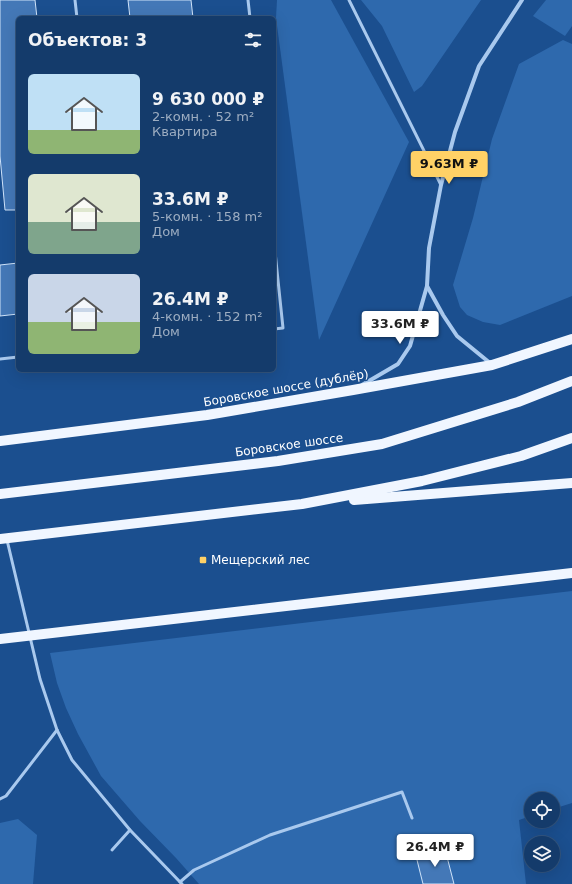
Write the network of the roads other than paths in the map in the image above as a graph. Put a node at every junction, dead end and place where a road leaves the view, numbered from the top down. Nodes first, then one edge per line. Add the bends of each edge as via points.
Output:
1 (75, 0) edge
2 (248, 0) edge
3 (349, 0) edge
4 (522, 0) edge
5 (77, 16) edge
6 (250, 16) edge
7 (441, 185) junction
8 (276, 261) edge
9 (427, 286) junction
10 (276, 329) edge
11 (572, 339) edge
12 (16, 357) edge
13 (0, 359) edge
14 (492, 365) junction
15 (572, 381) edge
16 (353, 390) junction
17 (572, 438) edge
18 (0, 441) edge
19 (572, 483) edge
20 (0, 494) edge
21 (302, 504) junction
22 (3, 539) edge
23 (572, 572) edge
24 (0, 639) edge
25 (57, 730) junction
26 (0, 800) edge
27 (412, 818) dead end
28 (130, 830) junction
29 (112, 850) dead end
30 (181, 883) edge

1 - 5 lane
2 - 6 lane
3 - 7 lane
4 - 7 street via 479,66 455,132
7 - 9 street via 429,248
8 - 10 lane via 283,328
9 - 14 street via 457,336
9 - 16 street via 410,346 398,364
11 - 14 main road, Боровское шоссе (дублёр)
12 - 13 lane
14 - 16 main road, Боровское шоссе (дублёр)
15 - 20 main road, Боровское шоссе via 518,402 382,444 278,461
16 - 18 main road, Боровское шоссе (дублёр) via 207,415
17 - 21 main road via 521,456 422,481
19 - 21 main road
21 - 22 main road
22 - 25 lane via 40,679
23 - 24 main road, bridge
25 - 26 lane via 6,796
25 - 28 lane via 72,760
27 - 30 lane via 402,792 270,835 194,870
28 - 29 lane
28 - 30 lane

